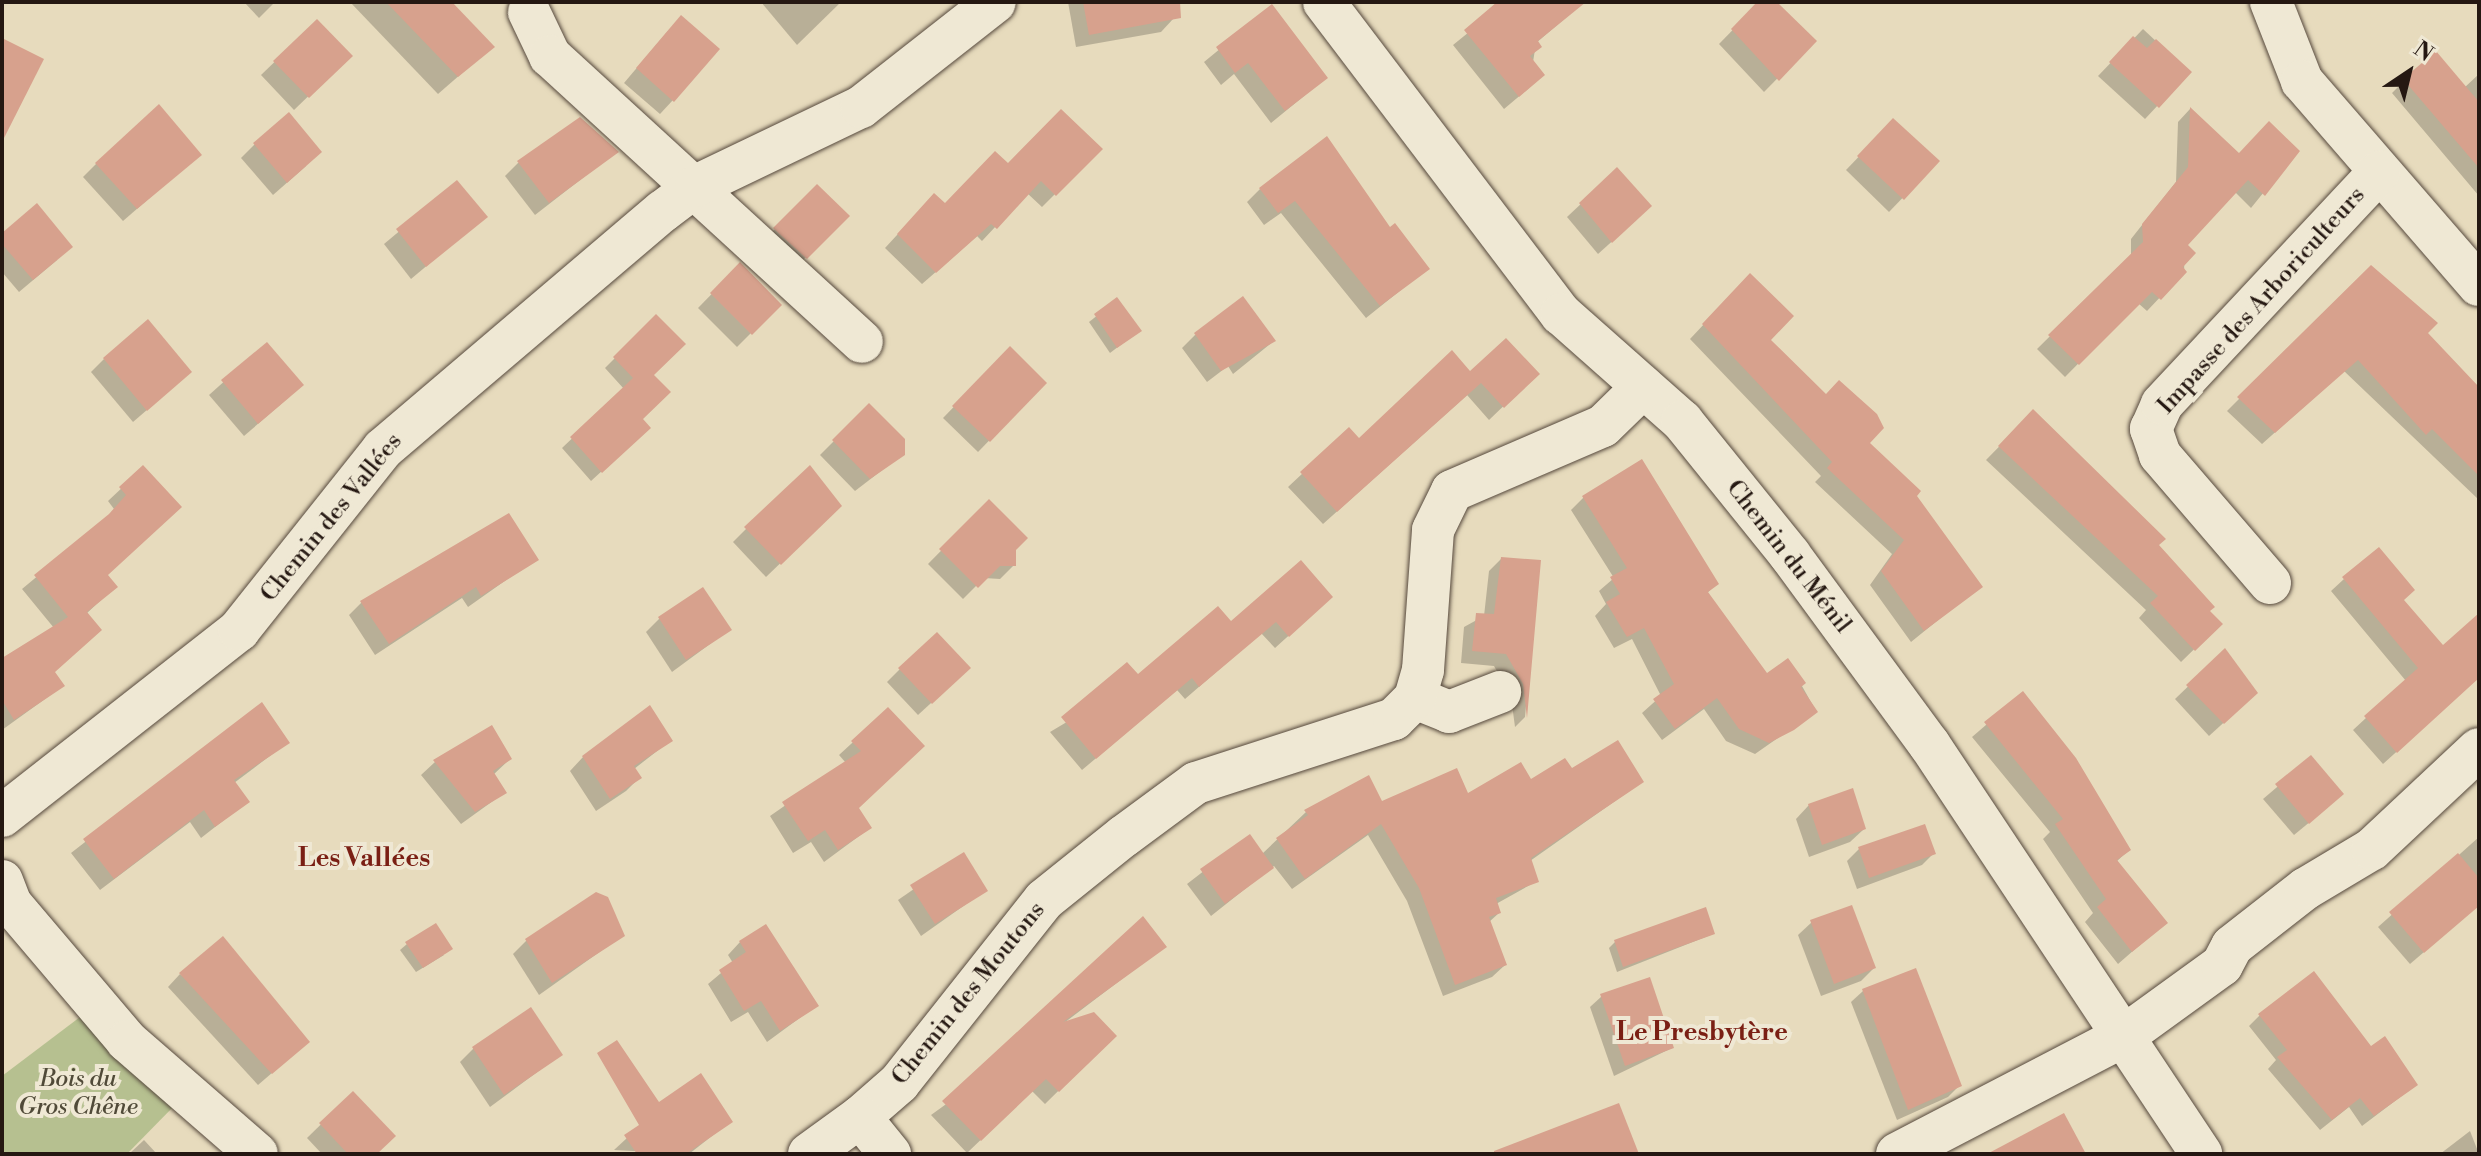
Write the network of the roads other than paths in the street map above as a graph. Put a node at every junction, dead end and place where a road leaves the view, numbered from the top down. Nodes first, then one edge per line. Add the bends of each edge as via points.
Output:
1 (995, 2) edge
2 (1324, 2) edge
3 (2271, 2) edge
4 (529, 12) dead end
5 (2379, 172) junction
6 (696, 186) junction
7 (2479, 285) edge
8 (862, 342) dead end
9 (1643, 387) junction
10 (2270, 583) dead end
11 (1500, 692) dead end
12 (1415, 698) junction
13 (2479, 749) edge
14 (2, 816) edge
15 (2, 881) edge
16 (2124, 1036) junction
17 (860, 1117) junction
18 (257, 1154) edge
19 (809, 1154) edge
20 (890, 1154) edge
21 (1897, 1154) edge
22 (2201, 1154) edge

1 - 6 street, Chemin des Vallées via 915,72 861,107
2 - 9 street, Chemin du Ménil via 1561,314
3 - 5 street via 2302,81
4 - 6 street via 550,56
5 - 7 street
5 - 10 street, Impasse des Arboriculteurs via 2162,404 2151,429 2160,455
6 - 8 street
6 - 14 street, Chemin des Vallées via 383,449 239,630
9 - 12 street via 1603,426 1466,480 1439,508
9 - 16 street, Chemin du Ménil via 1682,421 1808,580 1929,744
11 - 12 street via 1449,712
12 - 17 street, Chemin des Moutons via 1394,719 1196,783 1124,836 1044,900 899,1083
13 - 16 street via 2372,849 2305,889 2232,946 2222,965
15 - 18 street via 11,904 127,1041
16 - 21 street
16 - 22 street, Chemin du Ménil
17 - 19 street, Chemin des Moutons
17 - 20 street

